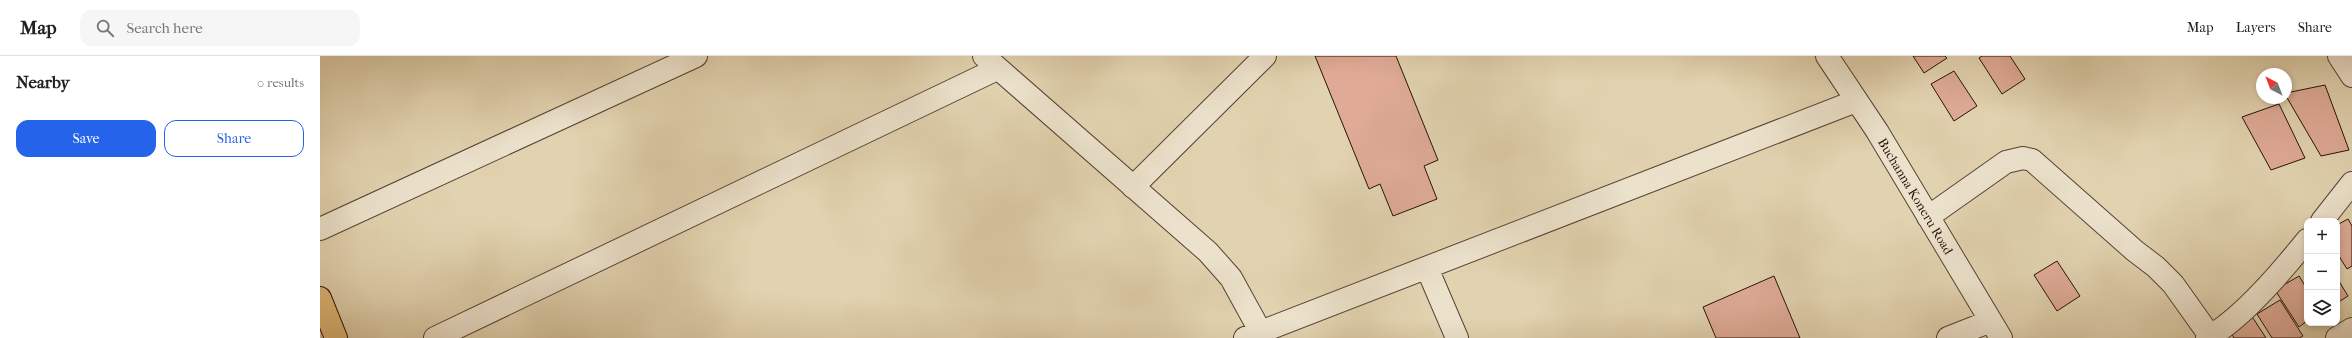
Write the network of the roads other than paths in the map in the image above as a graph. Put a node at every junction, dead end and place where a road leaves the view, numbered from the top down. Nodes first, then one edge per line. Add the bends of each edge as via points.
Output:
1 (696, 56) edge
2 (1265, 56) edge
3 (1827, 56) edge
4 (2339, 56) edge
5 (990, 63) edge
6 (2352, 76) edge
7 (1856, 101) junction
8 (2352, 183) edge
9 (1133, 187) junction
10 (1928, 217) junction
11 (2324, 218) edge
12 (320, 229) edge
13 (2304, 244) edge
14 (1426, 268) junction
15 (320, 298) edge
16 (1996, 329) edge
17 (2352, 329) edge
18 (1257, 336) edge
19 (2208, 337) edge
20 (336, 338) edge
21 (435, 338) edge
22 (1457, 338) edge
23 (1948, 338) edge
24 (2337, 338) edge

1 - 12 street
2 - 9 street
3 - 7 street, Buchanna Koneru Road
4 - 6 street
5 - 9 street
5 - 21 street
7 - 10 street, Buchanna Koneru Road via 1877,131
7 - 14 street
8 - 11 street
9 - 18 street via 1208,252 1231,278
10 - 16 street, Buchanna Koneru Road
10 - 19 street via 2006,162 2023,158 2032,160 2173,284
13 - 19 street via 2285,267 2238,313
14 - 18 street
14 - 22 street
15 - 20 main road
16 - 23 street
17 - 24 street

